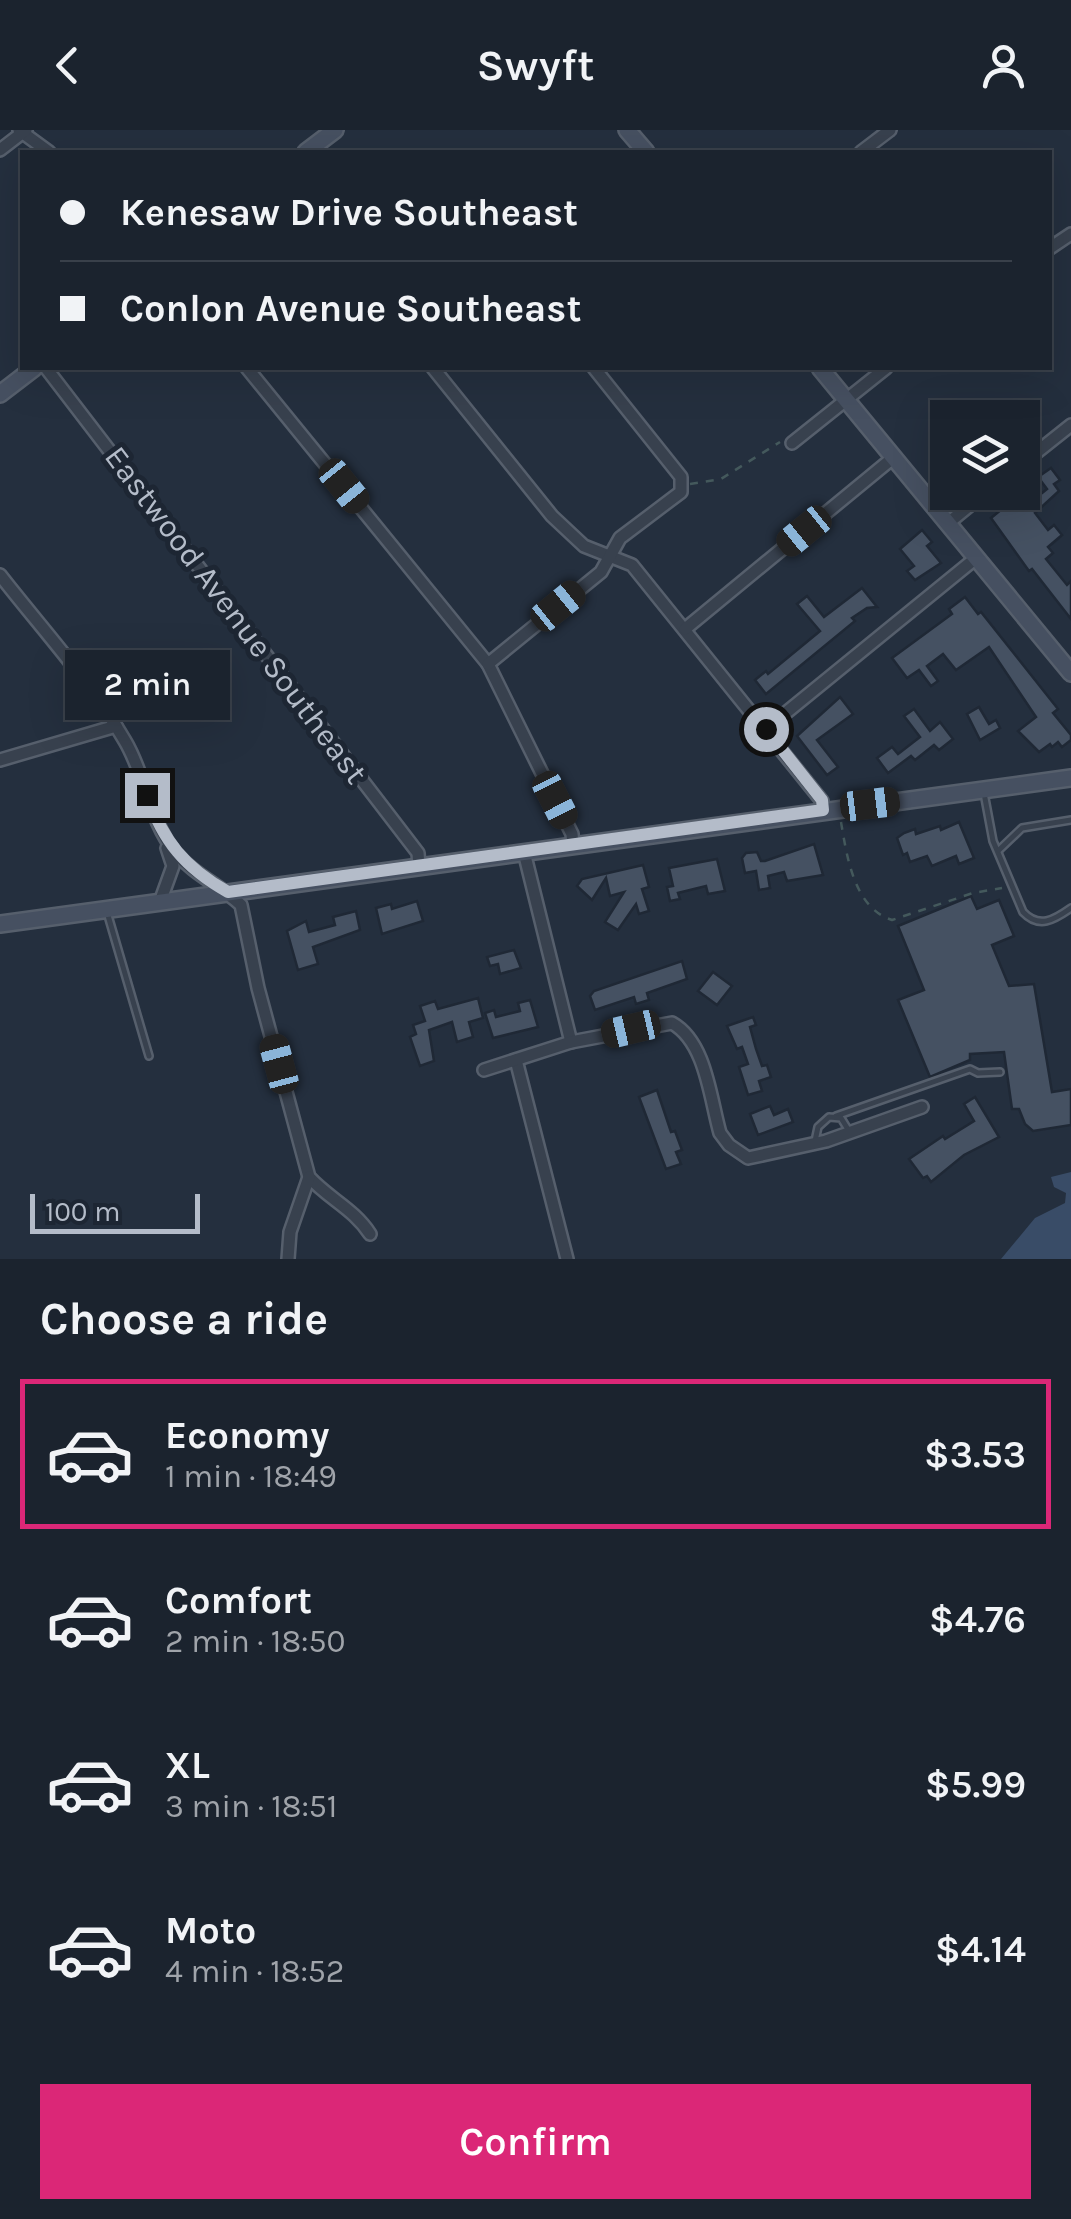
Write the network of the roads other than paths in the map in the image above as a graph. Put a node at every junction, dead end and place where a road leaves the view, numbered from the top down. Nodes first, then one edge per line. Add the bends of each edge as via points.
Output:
1 (335, 130) edge
2 (627, 130) edge
3 (890, 130) edge
4 (23, 131) edge
5 (0, 150) edge
6 (46, 150) edge
7 (309, 150) edge
8 (644, 150) edge
9 (864, 150) edge
10 (31, 370) edge
11 (48, 370) edge
12 (249, 370) edge
13 (435, 370) edge
14 (596, 370) edge
15 (822, 370) edge
16 (883, 370) edge
17 (0, 394) edge
18 (845, 398) junction
19 (1071, 425) edge
20 (792, 442) road end
21 (1040, 450) edge
22 (894, 458) junction
23 (964, 510) edge
24 (947, 524) junction
25 (612, 556) junction
26 (976, 558) junction
27 (0, 576) edge
28 (685, 629) junction
29 (488, 664) junction
30 (1071, 673) edge
31 (116, 726) junction
32 (766, 729) junction
33 (0, 760) edge
34 (1071, 778) edge
35 (984, 790) junction
36 (823, 810) junction
37 (1071, 820) edge
38 (160, 830) junction
39 (573, 845) junction
40 (998, 851) junction
41 (524, 852) junction
42 (420, 866) junction
43 (228, 892) junction
44 (160, 902) junction
45 (1071, 908) edge
46 (107, 909) junction
47 (0, 924) edge
48 (571, 1042) junction
49 (150, 1056) dead end
50 (516, 1060) junction
51 (484, 1070) dead end
52 (1000, 1072) dead end
53 (922, 1108) dead end
54 (836, 1116) junction
55 (849, 1130) junction
56 (814, 1144) junction
57 (310, 1177) junction
58 (370, 1234) dead end
59 (288, 1259) edge
60 (568, 1259) edge

1 - 7 main road
2 - 8 main road
3 - 9 street
4 - 5 street
4 - 6 street
10 - 17 main road
11 - 42 street, Eastwood Avenue Southeast via 418,853
12 - 29 street
13 - 25 street via 552,516 584,546
14 - 25 street via 683,485 676,499 616,543
15 - 18 main road
16 - 18 street
18 - 20 street
18 - 22 main road
19 - 21 street
22 - 24 main road
22 - 28 street
23 - 24 street
24 - 26 main road
25 - 28 street via 632,564
25 - 29 street
26 - 30 main road
26 - 32 street
27 - 31 street
28 - 32 street
29 - 39 street
31 - 33 street
31 - 38 street
32 - 36 street
34 - 35 main road
35 - 36 main road
35 - 40 lane
36 - 39 main road
37 - 40 lane via 1022,828
38 - 43 street via 192,870
38 - 44 street via 173,866
39 - 41 main road
40 - 45 lane via 1027,917 1052,921
41 - 42 main road
41 - 48 street
42 - 43 main road
43 - 44 main road
43 - 57 street via 241,905
44 - 46 main road
46 - 47 main road
46 - 49 lane
48 - 50 street
48 - 56 street via 672,1023 694,1044 720,1134 737,1153 761,1157
50 - 51 street
50 - 60 street
52 - 54 lane via 970,1068
53 - 55 street
54 - 55 lane
54 - 56 lane via 818,1127
55 - 56 street
57 - 58 street
57 - 59 street via 290,1232

